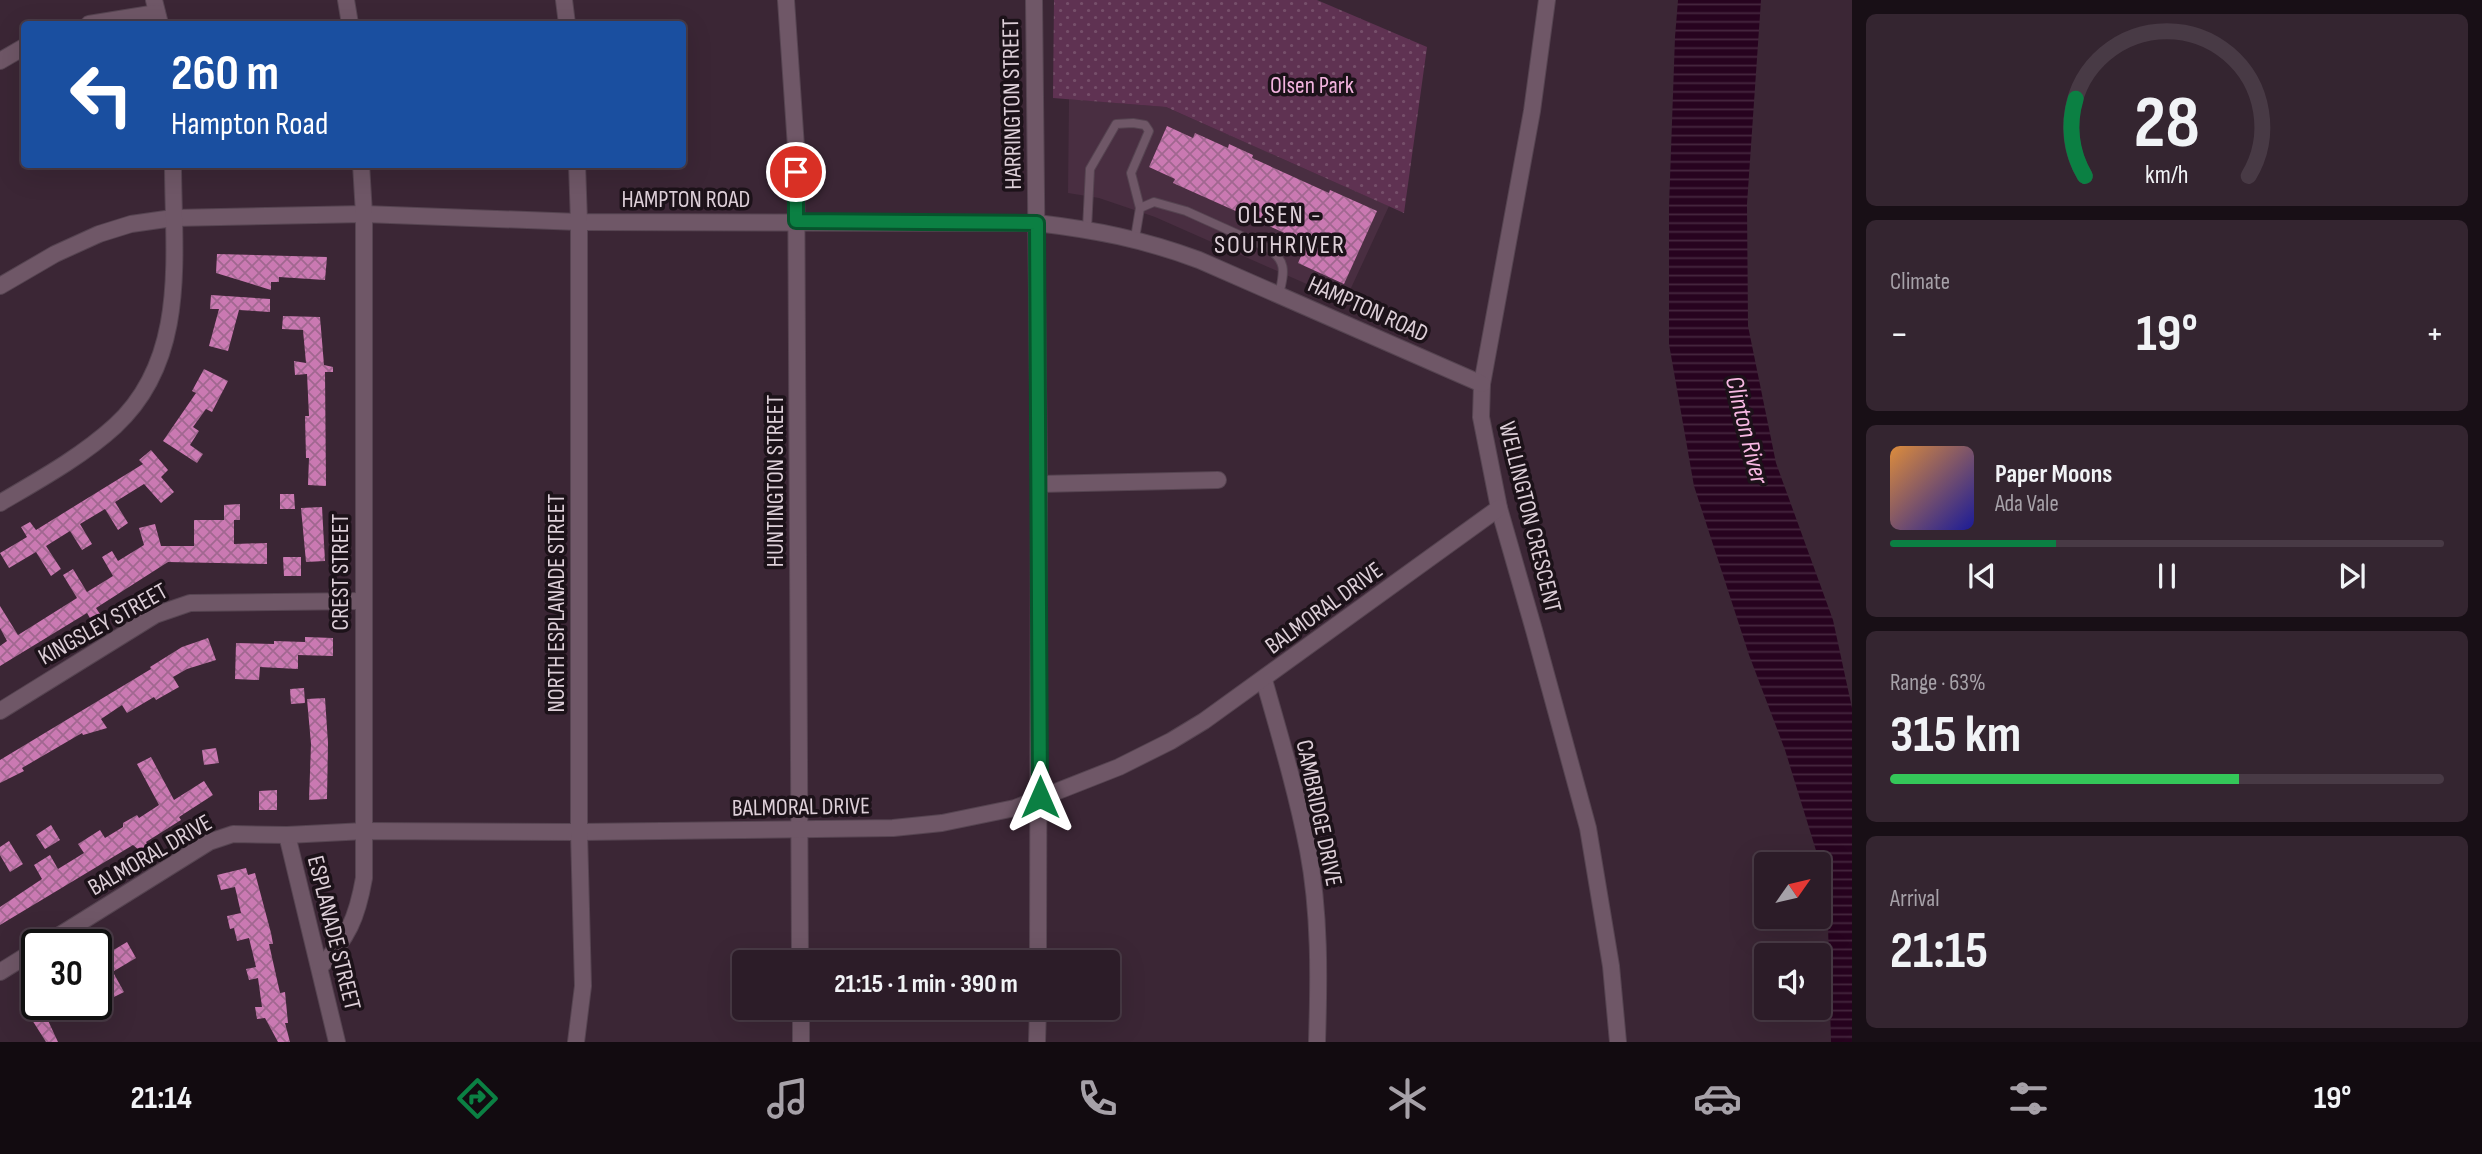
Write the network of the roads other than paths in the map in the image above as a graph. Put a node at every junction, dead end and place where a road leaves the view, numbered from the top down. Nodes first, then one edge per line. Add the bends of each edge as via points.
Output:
1 (346, 0) edge
2 (564, 0) edge
3 (786, 0) edge
4 (1034, 0) edge
5 (1547, 0) edge
6 (157, 13) edge
7 (108, 21) edge
8 (349, 21) edge
9 (567, 21) edge
10 (21, 49) edge
11 (0, 61) edge
12 (173, 168) edge
13 (361, 168) edge
14 (577, 168) edge
15 (1140, 208) junction
16 (364, 214) junction
17 (173, 218) junction
18 (796, 221) junction
19 (579, 222) junction
20 (1037, 223) junction
21 (1087, 229) junction
22 (1135, 238) junction
23 (0, 286) edge
24 (1279, 295) junction
25 (1482, 384) junction
26 (1218, 480) dead end
27 (1039, 484) junction
28 (0, 503) edge
29 (1499, 508) junction
30 (363, 600) junction
31 (1264, 680) junction
32 (0, 711) edge
33 (1040, 797) junction
34 (799, 830) junction
35 (365, 831) junction
36 (579, 832) junction
37 (287, 835) junction
38 (70, 929) edge
39 (800, 950) edge
40 (1038, 950) edge
41 (21, 959) edge
42 (320, 967) junction
43 (0, 972) edge
44 (801, 1020) edge
45 (1038, 1020) edge
46 (337, 1042) edge
47 (576, 1042) edge
48 (801, 1042) edge
49 (1037, 1042) edge
50 (1317, 1042) edge
51 (1618, 1042) edge

1 - 8 street
2 - 9 street
3 - 18 street, HUNTINGTON STREET
4 - 20 street, HARRINGTON STREET
5 - 25 street, WELLINGTON CRESCENT via 1532,111
6 - 7 street
10 - 11 street
12 - 17 street
13 - 16 street, CREST STREET
14 - 19 street, NORTH ESPLANADE STREET
15 - 21 lane via 1131,173 1149,131 1133,122 1116,124 1090,169
15 - 22 lane
15 - 24 lane via 1154,202 1186,211 1266,247 1278,255 1284,271
16 - 17 street, HAMPTON ROAD
16 - 19 street, HAMPTON ROAD
16 - 30 street, CREST STREET
17 - 23 street, HAMPTON ROAD via 99,234
17 - 28 street via 169,331 149,383 116,425 93,444
18 - 19 street, HAMPTON ROAD
18 - 20 street, HAMPTON ROAD
18 - 34 street, HUNTINGTON STREET
19 - 36 street, NORTH ESPLANADE STREET
20 - 21 street, HAMPTON ROAD
20 - 27 street, HARRINGTON STREET
21 - 22 street, HAMPTON ROAD
22 - 24 street, HAMPTON ROAD
24 - 25 street, HAMPTON ROAD
25 - 29 street, WELLINGTON CRESCENT via 1481,417
26 - 27 street
27 - 33 street, HARRINGTON STREET
29 - 31 street, BALMORAL DRIVE
29 - 51 street, WELLINGTON CRESCENT via 1588,828 1611,966
30 - 32 street, KINGSLEY STREET via 178,605
30 - 35 street, CREST STREET
31 - 33 street, BALMORAL DRIVE via 1171,741
31 - 50 street, CAMBRIDGE DRIVE via 1292,779 1312,877
33 - 34 street, BALMORAL DRIVE via 1015,808 942,823
33 - 40 street, HARRINGTON STREET
34 - 36 street, BALMORAL DRIVE
34 - 39 street, HUNTINGTON STREET
35 - 36 street, BALMORAL DRIVE
35 - 37 street, BALMORAL DRIVE
35 - 42 street, CREST STREET via 359,909 341,944
36 - 47 street, NORTH ESPLANADE STREET via 583,986
37 - 38 street, BALMORAL DRIVE via 221,837
37 - 42 street, ESPLANADE STREET
41 - 43 street
42 - 46 street, ESPLANADE STREET
44 - 48 street
45 - 49 street

